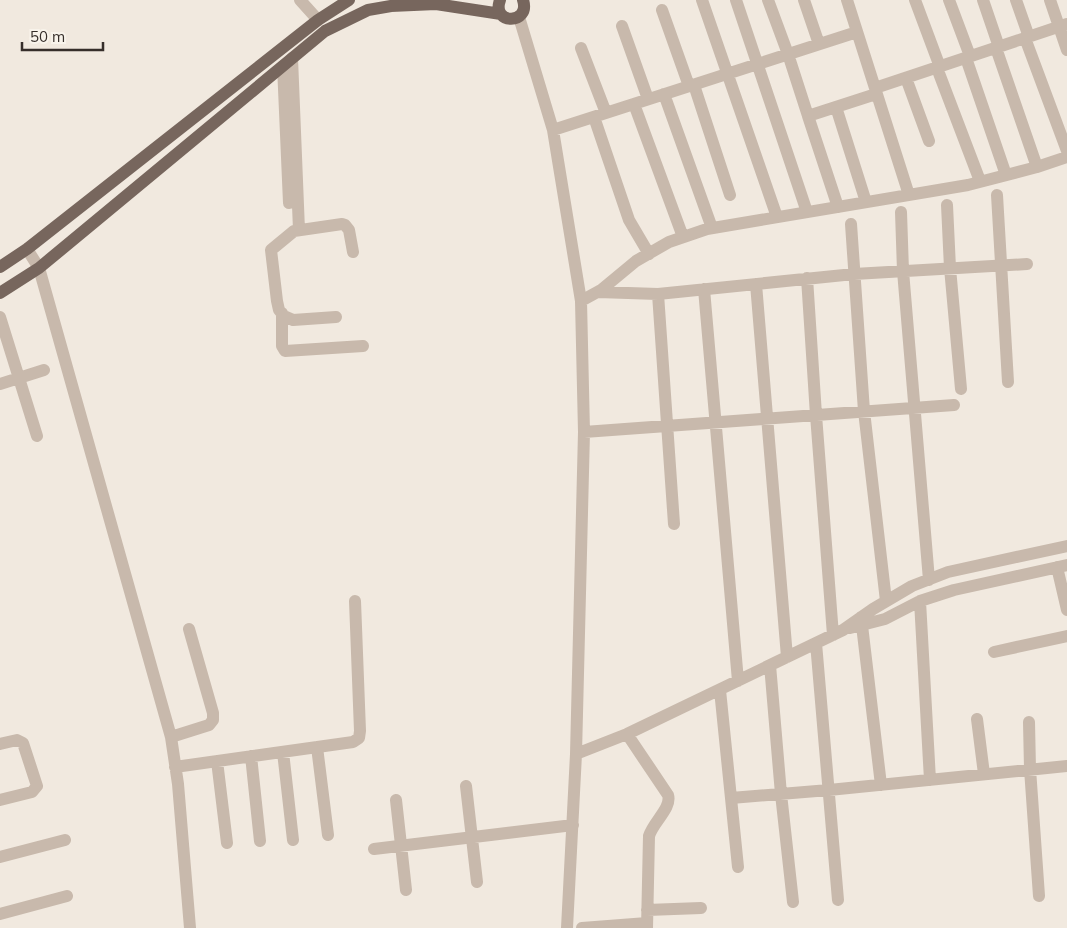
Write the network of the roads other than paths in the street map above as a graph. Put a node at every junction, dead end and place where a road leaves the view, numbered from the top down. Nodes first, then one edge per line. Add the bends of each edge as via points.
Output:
1 (300, 0) edge
2 (349, 0) edge
3 (485, 0) edge
4 (536, 0) edge
5 (702, 0) edge
6 (736, 0) edge
7 (768, 0) edge
8 (804, 0) edge
9 (847, 0) edge
10 (915, 0) edge
11 (949, 0) edge
12 (983, 0) edge
13 (1016, 0) edge
14 (1050, 0) edge
15 (500, 6) edge
16 (522, 9) edge
17 (662, 10) dead end
18 (318, 20) junction
19 (1063, 25) edge
20 (622, 26) dead end
21 (857, 32) junction
22 (1027, 37) junction
23 (819, 44) junction
24 (997, 47) junction
25 (581, 48) dead end
26 (1067, 50) edge
27 (788, 54) junction
28 (968, 57) junction
29 (288, 62) junction
30 (756, 64) junction
31 (938, 67) junction
32 (726, 74) junction
33 (906, 78) junction
34 (691, 86) junction
35 (876, 91) junction
36 (664, 94) junction
37 (648, 99) junction
38 (634, 104) junction
39 (836, 107) junction
40 (600, 115) junction
41 (808, 116) junction
42 (553, 130) junction
43 (929, 141) dead end
44 (1067, 151) edge
45 (1067, 157) edge
46 (1037, 167) junction
47 (1006, 175) junction
48 (980, 182) junction
49 (730, 195) dead end
50 (909, 195) junction
51 (997, 195) dead end
52 (866, 202) junction
53 (947, 205) dead end
54 (838, 207) junction
55 (807, 212) junction
56 (901, 212) dead end
57 (777, 217) junction
58 (851, 224) dead end
59 (712, 228) junction
60 (295, 232) junction
61 (683, 237) junction
62 (27, 250) junction
63 (353, 252) dead end
64 (649, 254) junction
65 (1026, 264) dead end
66 (1002, 265) junction
67 (0, 267) edge
68 (39, 268) junction
69 (950, 268) junction
70 (903, 271) junction
71 (854, 274) junction
72 (807, 278) junction
73 (756, 284) junction
74 (704, 289) junction
75 (598, 292) junction
76 (0, 293) edge
77 (658, 294) junction
78 (581, 302) junction
79 (282, 313) junction
80 (0, 317) edge
81 (336, 317) dead end
82 (363, 346) dead end
83 (44, 370) dead end
84 (19, 378) junction
85 (1008, 382) dead end
86 (0, 384) edge
87 (961, 388) dead end
88 (954, 405) dead end
89 (914, 408) junction
90 (864, 411) junction
91 (816, 415) junction
92 (766, 418) junction
93 (716, 422) junction
94 (668, 426) junction
95 (584, 432) junction
96 (37, 436) dead end
97 (674, 524) dead end
98 (1067, 546) edge
99 (1062, 566) edge
100 (929, 580) junction
101 (355, 601) dead end
102 (886, 601) junction
103 (920, 601) junction
104 (1067, 610) edge
105 (861, 621) junction
106 (188, 628) dead end
107 (838, 632) junction
108 (1067, 636) edge
109 (816, 643) junction
110 (994, 652) dead end
111 (787, 657) junction
112 (770, 665) junction
113 (738, 681) junction
114 (720, 690) junction
115 (977, 719) dead end
116 (1028, 722) dead end
117 (627, 734) junction
118 (171, 737) junction
119 (0, 744) edge
120 (316, 747) junction
121 (283, 752) junction
122 (576, 754) junction
123 (251, 756) junction
124 (217, 761) junction
125 (1067, 766) edge
126 (176, 767) junction
127 (1030, 769) junction
128 (984, 774) junction
129 (930, 780) junction
130 (880, 785) junction
131 (466, 786) dead end
132 (829, 790) junction
133 (781, 794) junction
134 (731, 798) junction
135 (0, 800) edge
136 (396, 800) dead end
137 (573, 825) junction
138 (328, 835) dead end
139 (471, 837) junction
140 (65, 840) dead end
141 (293, 840) dead end
142 (260, 841) dead end
143 (227, 843) dead end
144 (402, 846) junction
145 (374, 849) dead end
146 (0, 857) edge
147 (738, 867) dead end
148 (477, 882) dead end
149 (406, 890) dead end
150 (67, 896) dead end
151 (1040, 896) dead end
152 (838, 900) dead end
153 (793, 902) dead end
154 (701, 908) dead end
155 (0, 914) edge
156 (647, 921) edge
157 (190, 928) edge
158 (567, 928) edge
159 (582, 928) edge

1 - 18 street
2 - 18 main road
3 - 15 main road
4 - 16 main road
5 - 32 street
6 - 30 street
7 - 27 street
8 - 23 street
9 - 21 street
10 - 31 street
11 - 28 street
12 - 24 street
13 - 22 street
14 - 19 street
15 - 16 main road via 508,19
15 - 29 main road via 413,4 368,10 325,31
16 - 42 street
17 - 34 street
18 - 62 main road
19 - 22 street
19 - 26 street
20 - 37 street
21 - 23 street
21 - 35 street
22 - 24 street
22 - 44 street
23 - 27 street
24 - 28 street
24 - 46 street
25 - 40 street
27 - 30 street
27 - 41 street
28 - 31 street
28 - 47 street
29 - 60 street
29 - 68 main road
30 - 32 street
30 - 55 street
31 - 33 street
31 - 48 street
32 - 34 street
32 - 57 street
33 - 35 street
33 - 43 street
34 - 36 street
34 - 49 street
35 - 39 street
35 - 50 street
36 - 37 street
36 - 59 street
37 - 38 street
38 - 40 street
38 - 61 street
39 - 41 street
39 - 52 street
40 - 42 street
40 - 64 street via 629,220
41 - 54 street
42 - 78 street
45 - 46 street
46 - 47 street
47 - 48 street
48 - 50 street
50 - 52 street
51 - 66 street
52 - 54 street
53 - 69 street
54 - 55 street
55 - 57 street
56 - 70 street
57 - 59 street
58 - 71 street
59 - 61 street
60 - 63 street via 345,225
60 - 79 street via 271,250 277,301
61 - 64 street
62 - 67 main road
62 - 68 street
64 - 75 street
65 - 66 street
66 - 69 street
66 - 85 street
68 - 76 main road
68 - 118 street
69 - 70 street
69 - 87 street
70 - 71 street
70 - 89 street
71 - 72 street
71 - 90 street
72 - 73 street
72 - 91 street
73 - 74 street
73 - 92 street
74 - 77 street
74 - 93 street
75 - 77 street
75 - 78 street
77 - 94 street
78 - 95 street
79 - 81 street via 294,320
79 - 82 street via 282,346 285,351
80 - 84 street
83 - 84 street
84 - 86 street
84 - 96 street
88 - 89 street
89 - 90 street
89 - 100 street
90 - 91 street
90 - 102 street
91 - 92 street
91 - 107 street
92 - 93 street
92 - 111 street
93 - 94 street
93 - 113 street
94 - 95 street
94 - 97 street
95 - 122 street
98 - 100 street via 948,572
99 - 103 street via 954,590
99 - 104 street
100 - 102 street
101 - 120 street via 359,738 353,742
102 - 105 street
103 - 105 street via 885,619
103 - 129 street
105 - 107 street
105 - 130 street
106 - 118 street via 213,720 209,725
107 - 109 street
108 - 110 street
109 - 111 street
109 - 132 street
111 - 112 street
112 - 113 street
112 - 133 street
113 - 114 street
114 - 117 street
114 - 134 street
115 - 128 street
116 - 127 street
117 - 122 street
117 - 156 street via 669,800 649,836
118 - 126 street
119 - 135 street via 17,740 23,743 36,789
120 - 121 street
120 - 138 street
121 - 123 street
121 - 141 street
122 - 137 street
123 - 124 street
123 - 142 street
124 - 126 street
124 - 143 street
125 - 127 street
126 - 157 street
127 - 128 street
127 - 151 street
128 - 129 street
129 - 130 street
130 - 132 street
131 - 139 street
132 - 133 street
132 - 152 street
133 - 134 street
133 - 153 street
134 - 147 street
136 - 144 street
137 - 139 street
137 - 158 street
139 - 144 street
139 - 148 street
140 - 146 street
144 - 145 street
144 - 149 street
150 - 155 street
154 - 156 street
156 - 159 street

